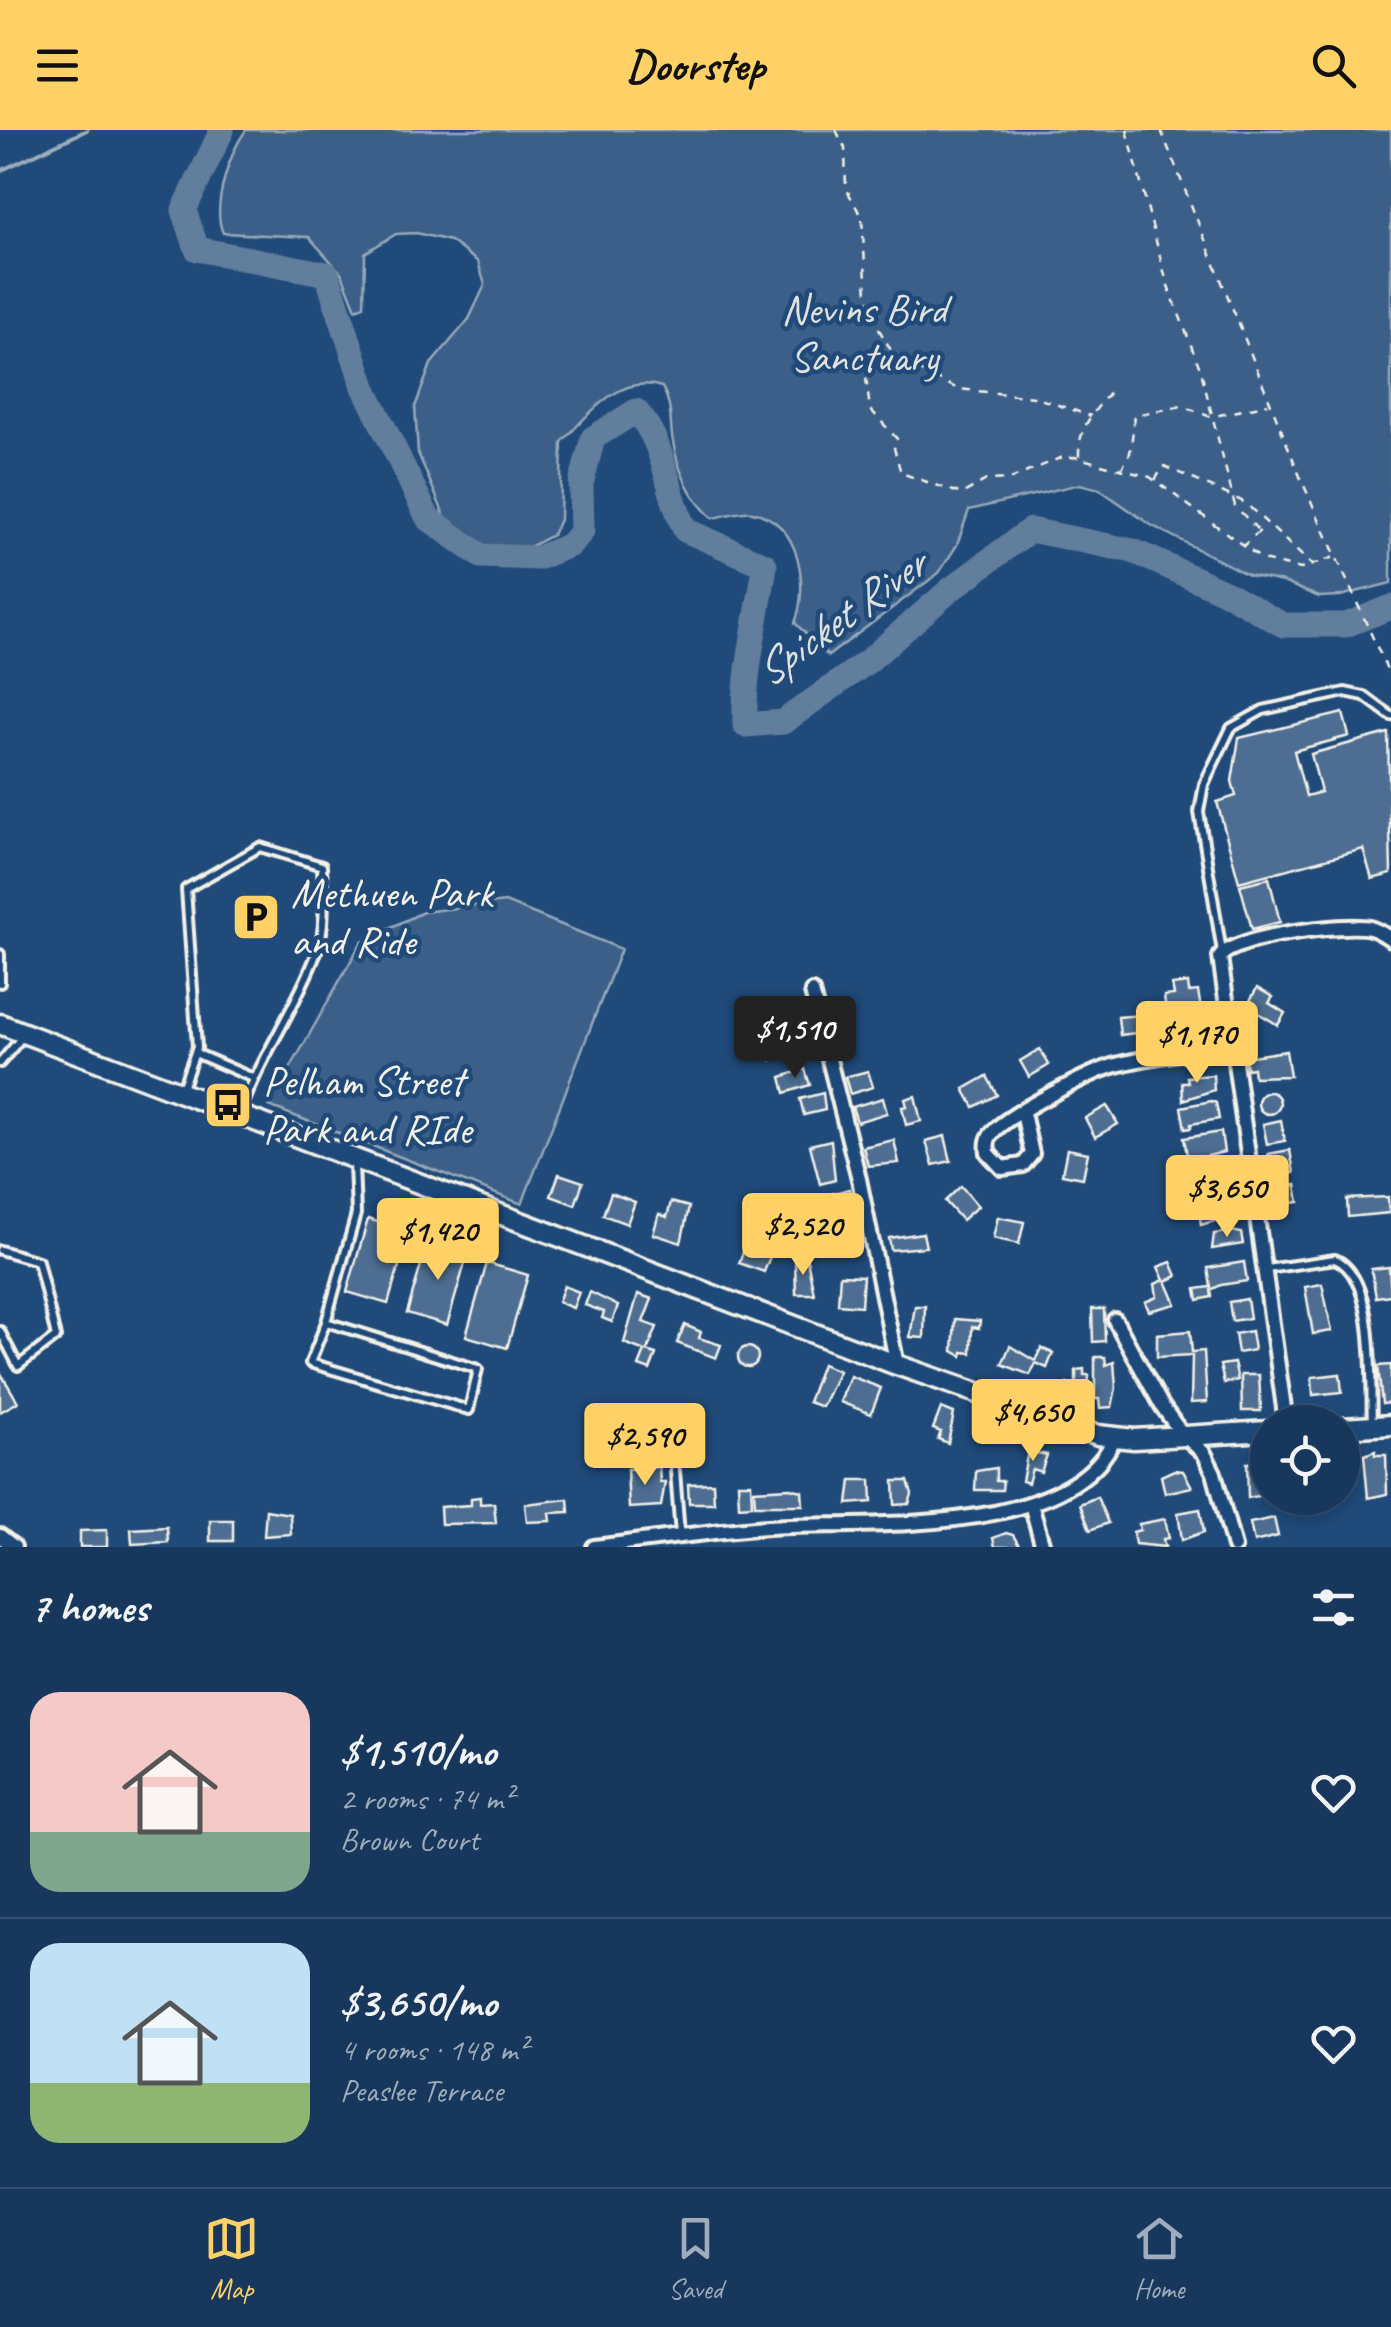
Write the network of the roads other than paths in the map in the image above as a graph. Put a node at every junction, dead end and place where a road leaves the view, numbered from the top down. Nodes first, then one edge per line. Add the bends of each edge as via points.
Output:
1 (1391, 716) edge
2 (1391, 939) edge
3 (1222, 952) junction
4 (0, 954) edge
5 (0, 981) edge
6 (812, 992) dead end
7 (0, 1024) edge
8 (26, 1034) junction
9 (1230, 1046) junction
10 (195, 1053) junction
11 (0, 1062) edge
12 (253, 1078) junction
13 (181, 1092) junction
14 (1023, 1113) junction
15 (240, 1114) junction
16 (354, 1158) junction
17 (0, 1250) edge
18 (1264, 1270) junction
19 (1115, 1320) dead end
20 (326, 1322) junction
21 (0, 1331) edge
22 (8, 1348) junction
23 (0, 1352) edge
24 (897, 1366) junction
25 (1284, 1405) edge
26 (1381, 1426) edge
27 (1250, 1432) edge
28 (1182, 1434) junction
29 (1114, 1440) junction
30 (675, 1471) dead end
31 (1031, 1504) junction
32 (0, 1536) edge
33 (680, 1536) junction
34 (14, 1547) edge
35 (594, 1547) edge
36 (1043, 1547) edge
37 (1234, 1547) edge

1 - 3 lane via 1364,696 1345,692 1263,710 1231,728 1204,784 1199,812
2 - 3 street via 1372,928 1345,926
3 - 9 street
4 - 5 lane
6 - 24 street via 860,1179
7 - 8 main road
8 - 11 lane
8 - 13 main road
9 - 14 street via 1106,1068
9 - 18 street
10 - 12 lane
10 - 12 lane via 186,888 260,847 322,866 318,949
10 - 13 lane
12 - 15 lane
13 - 15 main road
14 - 14 street via 989,1138 991,1160 1002,1168 1023,1166 1032,1154
15 - 16 main road
16 - 20 lane via 356,1214
16 - 24 main road
17 - 22 lane via 38,1262 56,1337 18,1366
18 - 25 street
18 - 26 lane via 1335,1259 1358,1279
19 - 28 street
20 - 20 lane via 478,1369 469,1410 310,1362
21 - 22 lane
22 - 23 lane
24 - 29 main road
27 - 28 main road
28 - 29 main road
28 - 37 street via 1204,1452 1214,1473
29 - 31 street via 1087,1475
30 - 33 lane
31 - 33 street via 965,1517
31 - 36 street
32 - 34 street
33 - 35 street

